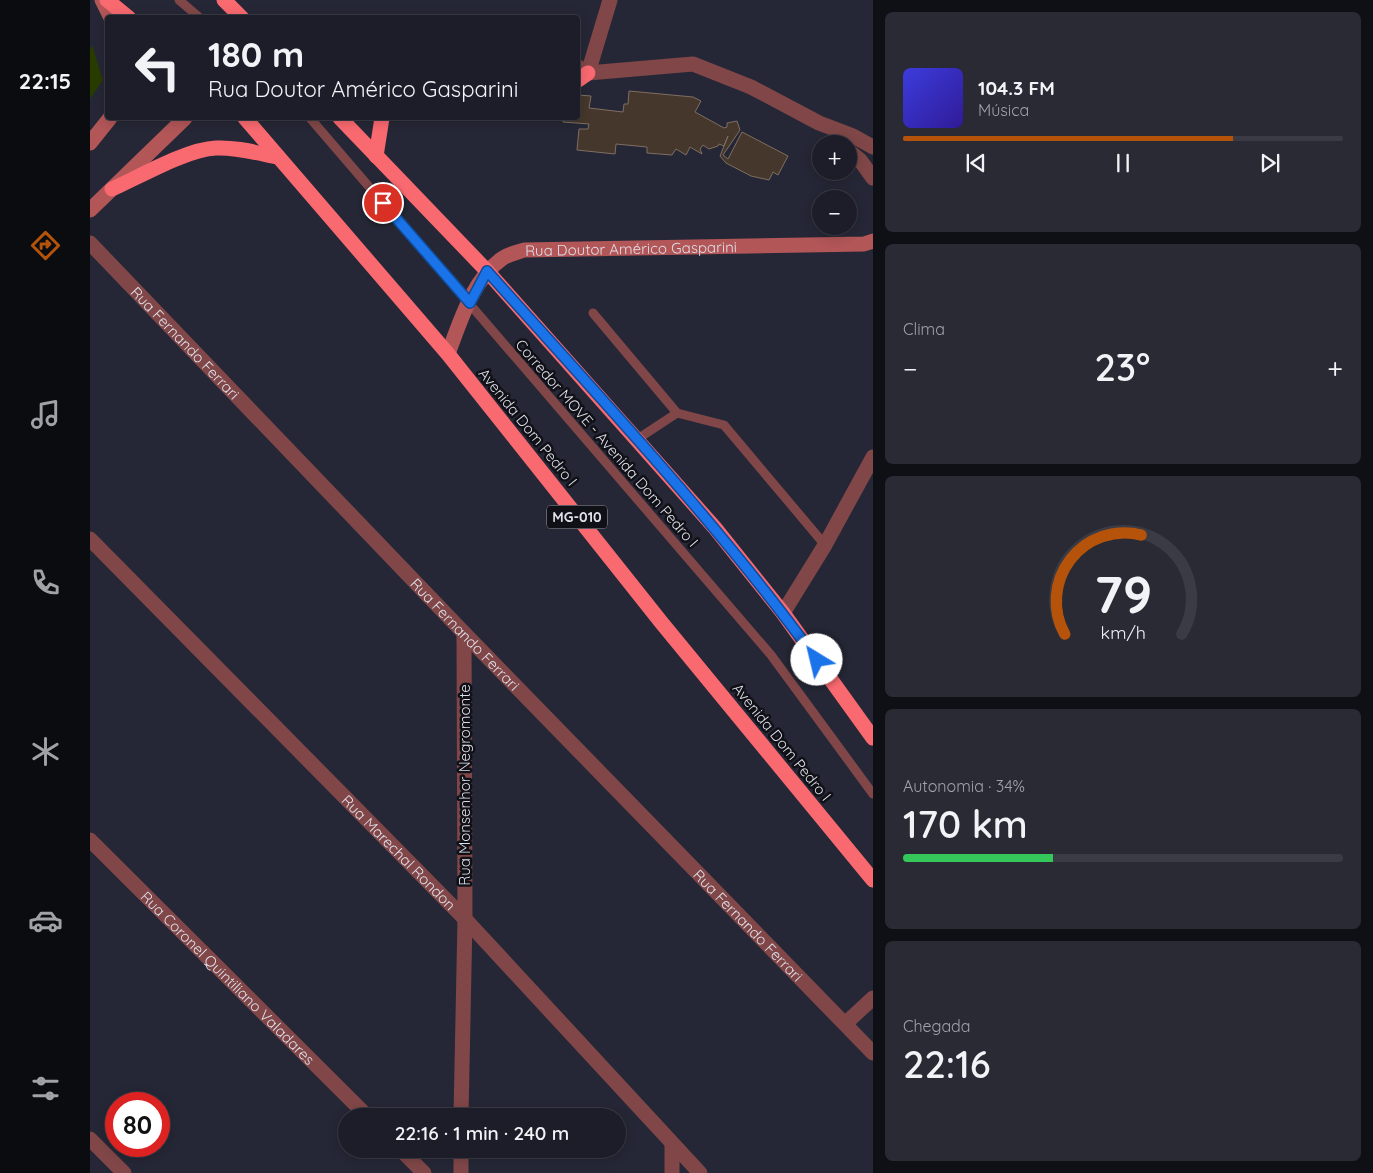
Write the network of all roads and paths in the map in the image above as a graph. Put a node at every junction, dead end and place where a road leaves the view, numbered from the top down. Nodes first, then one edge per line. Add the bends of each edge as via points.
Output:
1 (102, 0) edge
2 (106, 0) edge
3 (179, 0) edge
4 (224, 0) edge
5 (610, 0) edge
6 (110, 15) edge
7 (125, 15) edge
8 (196, 15) edge
9 (239, 15) edge
10 (581, 73) edge
11 (108, 120) edge
12 (183, 120) edge
13 (247, 120) edge
14 (312, 120) edge
15 (342, 120) edge
16 (382, 120) edge
17 (819, 123) junction
18 (832, 135) edge
19 (90, 142) edge
20 (873, 147) edge
21 (376, 156) junction
22 (277, 157) junction
23 (857, 158) edge
24 (873, 178) edge
25 (112, 189) junction
26 (90, 210) edge
27 (873, 241) edge
28 (90, 242) edge
29 (487, 271) junction
30 (470, 303) junction
31 (592, 313) dead end
32 (448, 354) junction
33 (677, 413) junction
34 (636, 440) junction
35 (873, 457) edge
36 (90, 539) edge
37 (826, 544) junction
38 (783, 613) junction
39 (464, 633) junction
40 (873, 738) edge
41 (873, 794) edge
42 (90, 840) edge
43 (873, 880) edge
44 (465, 919) junction
45 (873, 998) edge
46 (846, 1023) junction
47 (873, 1053) edge
48 (359, 1108) edge
49 (462, 1108) edge
50 (90, 1139) edge
51 (672, 1145) junction
52 (409, 1158) edge
53 (461, 1158) edge
54 (124, 1173) edge
55 (424, 1173) edge
56 (461, 1173) edge
57 (672, 1173) edge
58 (700, 1173) edge

1 - 6 street
2 - 7 highway
3 - 8 lane
4 - 9 highway
5 - 10 street
10 - 17 street via 693,64 751,87
11 - 19 street
12 - 25 street
13 - 22 highway, Avenida Dom Pedro I / MG-010
14 - 30 lane, Corredor MOVE - Avenida Dom Pedro I
15 - 21 highway
16 - 21 highway
17 - 18 street
17 - 20 street
21 - 29 highway
22 - 25 highway via 214,148 190,154
22 - 32 highway, Avenida Dom Pedro I / MG-010
23 - 24 street
25 - 26 street
27 - 29 street, Rua Doutor Américo Gasparini via 864,244 524,250 504,257
28 - 39 street, Rua Fernando Ferrari
29 - 30 street, Rua Doutor Américo Gasparini
29 - 34 highway
30 - 32 street, Rua Doutor Américo Gasparini
30 - 41 lane, Corredor MOVE - Avenida Dom Pedro I via 771,655
31 - 33 lane
32 - 43 highway, Avenida Dom Pedro I / MG-010 via 650,608
33 - 34 lane
33 - 37 lane via 724,425
34 - 38 highway via 715,528
35 - 37 street
36 - 44 street, Rua Marechal Rondon
37 - 38 street
38 - 40 highway
39 - 44 street, Rua Monsenhor Negromonte
39 - 46 street, Rua Fernando Ferrari
42 - 48 street, Rua Coronel Quintiliano Valadares
44 - 49 street, Rua Monsenhor Negromonte
44 - 51 street, Rua Marechal Rondon
45 - 46 street
46 - 47 street, Rua Fernando Ferrari
50 - 54 street
51 - 57 street
51 - 58 street, Rua Marechal Rondon
52 - 55 street
53 - 56 street

